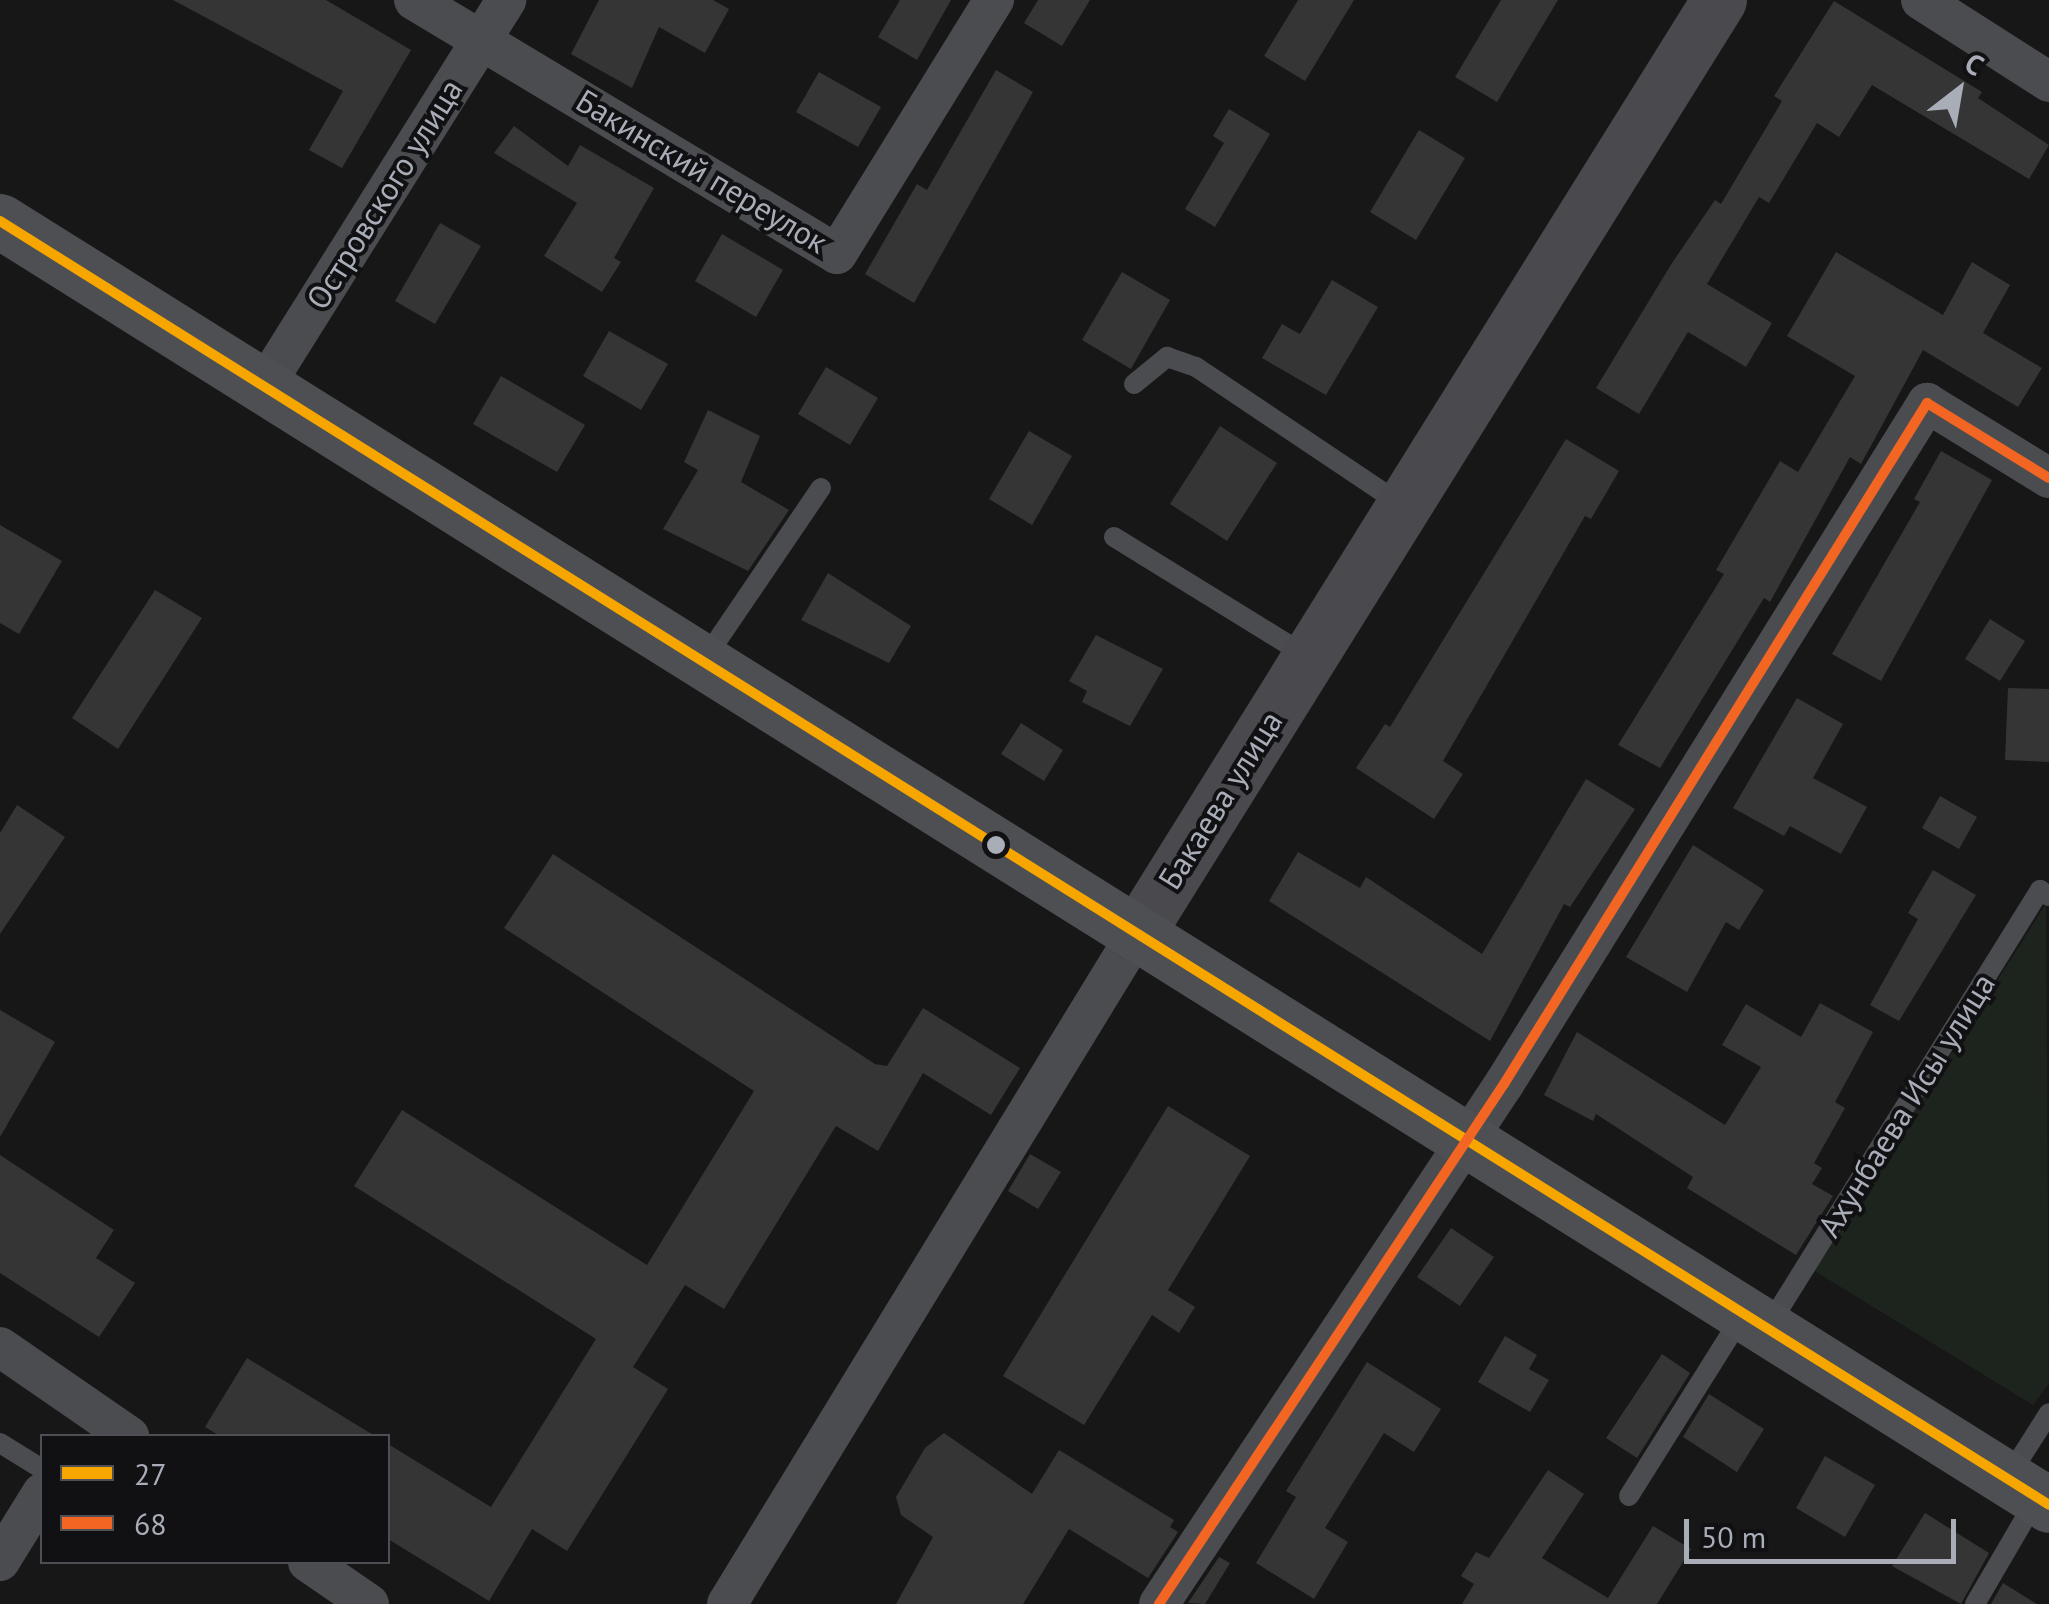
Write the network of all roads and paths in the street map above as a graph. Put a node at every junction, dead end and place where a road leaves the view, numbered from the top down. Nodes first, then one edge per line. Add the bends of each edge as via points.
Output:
1 (414, 0) edge
2 (506, 0) edge
3 (994, 0) edge
4 (1719, 0) edge
5 (1922, 0) edge
6 (481, 40) junction
7 (2049, 82) edge
8 (0, 221) edge
9 (1134, 384) dead end
10 (263, 388) junction
11 (2049, 478) edge
12 (821, 488) dead end
13 (1402, 504) junction
14 (1114, 538) dead end
15 (1308, 657) junction
16 (701, 664) junction
17 (2049, 896) edge
18 (1136, 935) junction
19 (1467, 1142) junction
20 (1755, 1321) junction
21 (0, 1347) edge
22 (2049, 1413) edge
23 (85, 1424) edge
24 (122, 1434) edge
25 (0, 1442) edge
26 (40, 1469) edge
27 (2031, 1494) edge
28 (40, 1496) edge
29 (1629, 1496) dead end
30 (0, 1561) edge
31 (311, 1564) edge
32 (369, 1604) edge
33 (727, 1604) edge
34 (1158, 1604) edge
35 (1976, 1604) edge

1 - 6 street, Бакинский переулок
2 - 6 street, Островского улица
3 - 6 street, Бакинский переулок via 837,254
4 - 13 main road, Бакаева улица
5 - 7 street
6 - 10 street, Островского улица
8 - 10 main road
9 - 13 lane via 1168,357 1196,368
10 - 16 main road
11 - 19 street via 1927,403
12 - 16 lane
13 - 15 main road, Бакаева улица
14 - 15 lane
15 - 18 main road, Бакаева улица
16 - 18 main road
17 - 20 lane, Ахунбаева Исы улица via 2040,890
18 - 19 main road
18 - 33 street, Бакаева улица
19 - 20 main road
19 - 34 street
20 - 27 main road
20 - 29 lane
21 - 23 street
22 - 27 lane
23 - 24 street
25 - 26 lane
27 - 35 lane
28 - 30 street
31 - 32 street

